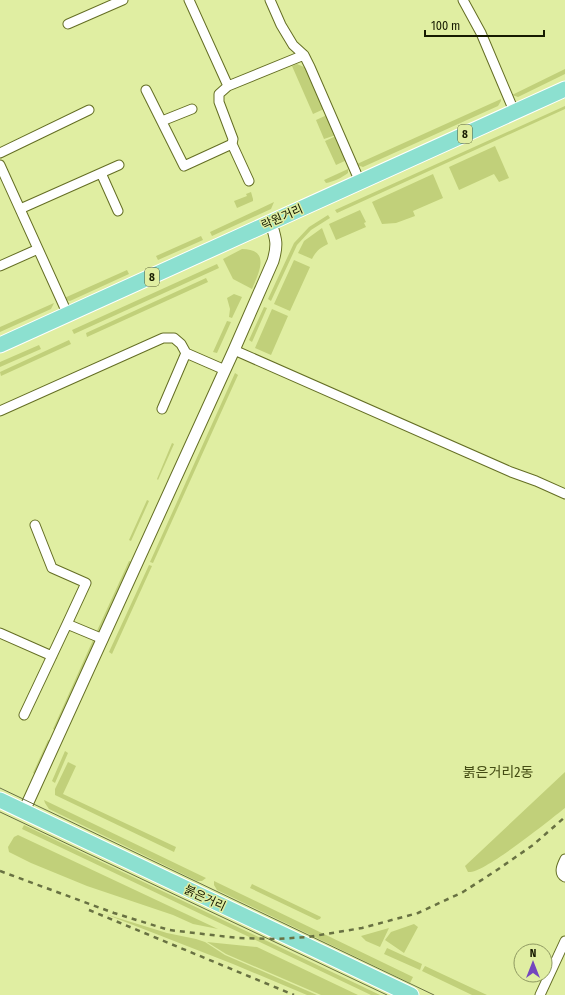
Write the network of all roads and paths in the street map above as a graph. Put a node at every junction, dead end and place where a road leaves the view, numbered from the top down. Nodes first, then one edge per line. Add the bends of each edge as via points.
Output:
1 (123, 0) edge
2 (189, 0) edge
3 (270, 0) edge
4 (462, 0) edge
5 (68, 24) dead end
6 (304, 55) junction
7 (228, 86) junction
8 (565, 89) edge
9 (146, 90) dead end
10 (192, 109) dead end
11 (89, 110) dead end
12 (514, 111) junction
13 (162, 121) junction
14 (232, 144) junction
15 (0, 153) edge
16 (0, 165) edge
17 (119, 165) dead end
18 (101, 173) junction
19 (250, 181) dead end
20 (360, 182) junction
21 (20, 209) junction
22 (118, 211) dead end
23 (270, 222) junction
24 (38, 249) junction
25 (0, 266) edge
26 (68, 315) junction
27 (0, 346) edge
28 (234, 350) junction
29 (186, 353) junction
30 (225, 370) junction
31 (162, 409) dead end
32 (0, 410) edge
33 (565, 494) edge
34 (34, 525) dead end
35 (67, 624) junction
36 (0, 633) edge
37 (103, 639) junction
38 (52, 656) junction
39 (24, 715) dead end
40 (0, 800) edge
41 (24, 811) junction
42 (565, 859) edge
43 (565, 877) edge
44 (565, 941) edge
45 (411, 995) edge
46 (540, 995) edge

1 - 5 street
2 - 7 street
3 - 6 street via 293,45
4 - 12 street via 481,33
6 - 7 street
6 - 20 street
7 - 14 street via 219,94 219,102 233,139
8 - 12 main road, 락원거리 / 8
9 - 13 street
10 - 13 street
11 - 15 street
12 - 20 main road, 락원거리 / 8
13 - 14 street via 184,166
14 - 19 street
16 - 21 street
17 - 18 street
18 - 21 street
18 - 22 street
20 - 23 main road, 락원거리 / 8
21 - 24 street
23 - 26 main road, 락원거리 / 8
23 - 28 street via 277,249
24 - 25 street
24 - 26 street
26 - 27 main road, 락원거리 / 8
28 - 30 street
28 - 33 street
29 - 30 street
29 - 31 street
29 - 32 street via 174,338 163,338
30 - 37 street
34 - 35 street via 52,568 86,583
35 - 37 street
35 - 38 street
36 - 38 street
37 - 41 street
38 - 39 street
40 - 41 main road, 붉은거리
41 - 45 main road, 붉은거리
42 - 43 street via 560,871
44 - 46 street

